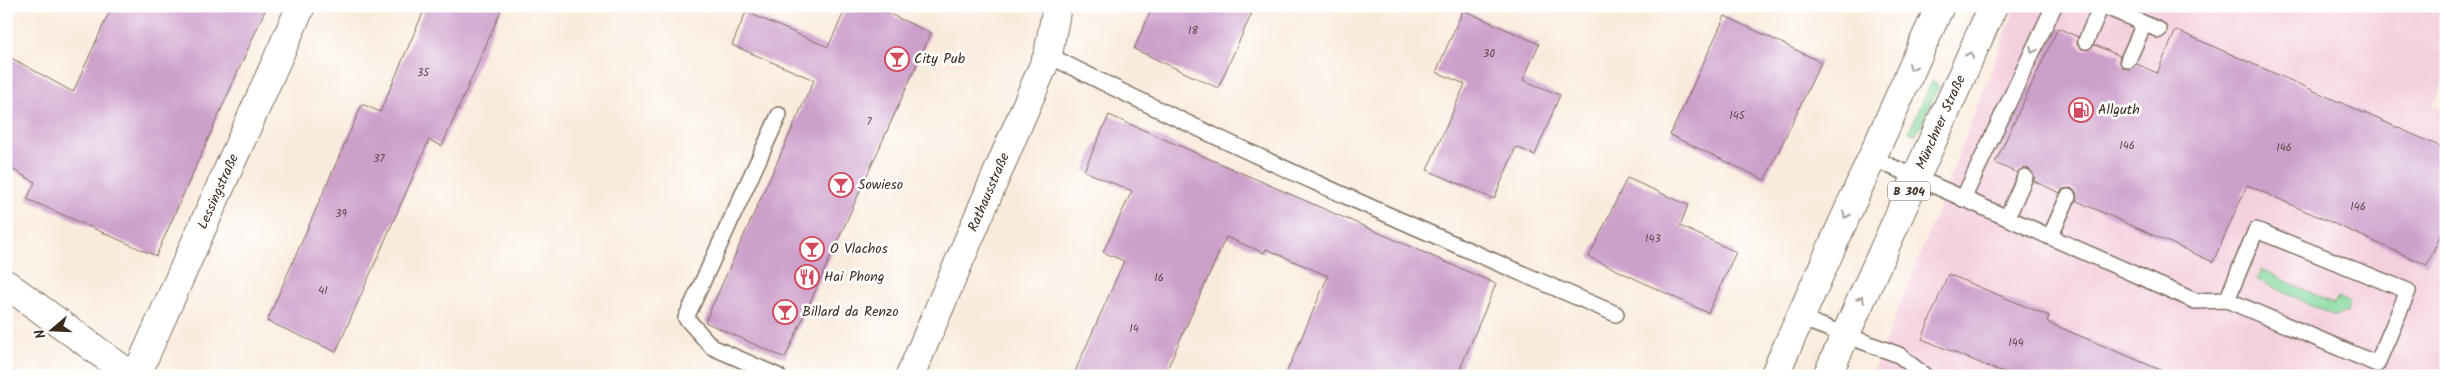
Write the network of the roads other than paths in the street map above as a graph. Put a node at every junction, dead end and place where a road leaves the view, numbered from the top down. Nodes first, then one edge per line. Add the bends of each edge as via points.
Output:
1 (302, 6) edge
2 (1057, 6) edge
3 (1940, 6) edge
4 (1992, 6) edge
5 (2054, 6) edge
6 (2103, 6) edge
7 (2144, 24) junction
8 (2158, 30) dead end
9 (2086, 41) dead end
10 (1048, 55) junction
11 (2128, 60) dead end
12 (779, 115) dead end
13 (1872, 158) junction
14 (2025, 177) dead end
15 (1915, 178) junction
16 (2068, 197) dead end
17 (1963, 199) junction
18 (2007, 218) junction
19 (2050, 237) junction
20 (6, 284) edge
21 (2227, 300) junction
22 (1616, 314) dead end
23 (1800, 318) junction
24 (1845, 336) junction
25 (132, 376) edge
26 (136, 376) edge
27 (778, 376) edge
28 (910, 376) edge
29 (1774, 376) edge
30 (1827, 376) edge
31 (1925, 376) edge

1 - 26 street, Lessingstraße
2 - 10 street, Rathausstraße
3 -> 13 street
15 -> 4 street, Münchner Straße / B 304
5 -> 17 lane
6 - 7 lane
6 - 9 lane
7 - 8 lane
7 - 11 lane
10 - 22 lane via 1341,194
10 - 28 street, Rathausstraße
12 - 27 lane via 686,318 712,347
13 - 15 lane
13 -> 23 street
14 - 18 lane
15 - 17 lane
24 -> 15 street, Münchner Straße / B 304
16 - 19 lane
17 - 18 lane
18 - 19 lane
19 - 21 lane via 2195,301
20 - 25 street
21 - 21 lane via 2377,364 2408,291 2256,230
23 - 24 lane
23 - 29 street
24 - 30 street, Münchner Straße / B 304
24 - 31 lane via 1900,355

